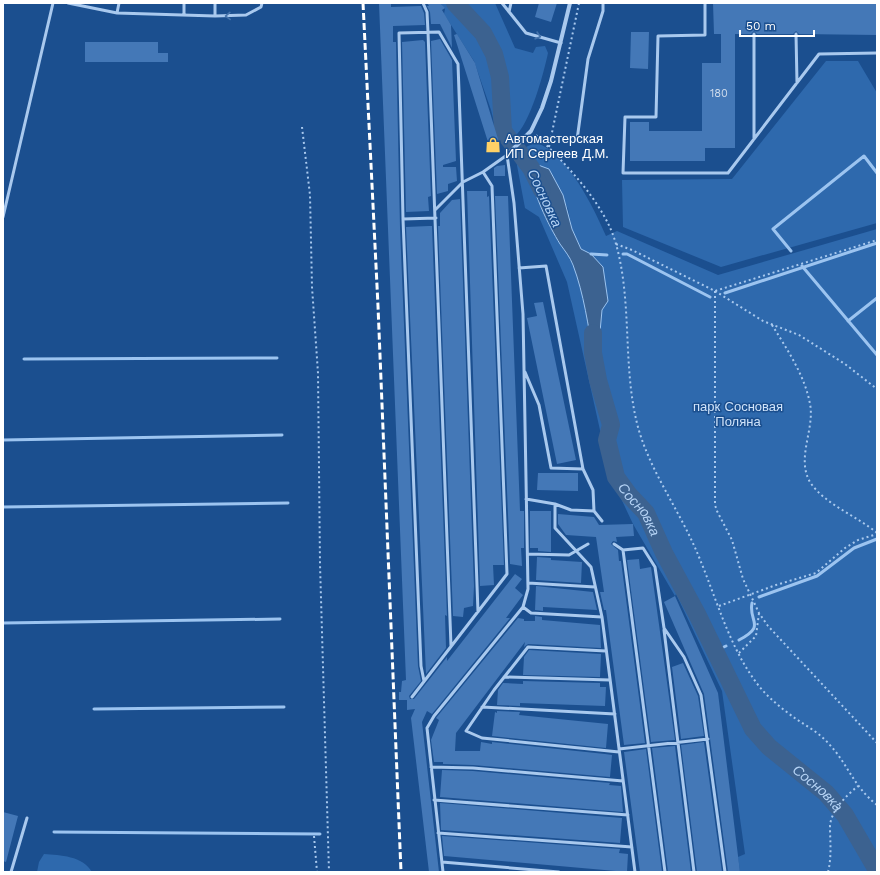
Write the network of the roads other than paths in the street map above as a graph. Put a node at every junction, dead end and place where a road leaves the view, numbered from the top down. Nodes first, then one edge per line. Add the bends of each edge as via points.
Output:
1 (54, 3) edge
2 (68, 3) edge
3 (119, 3) edge
4 (184, 3) edge
5 (215, 3) edge
6 (262, 3) edge
7 (423, 3) edge
8 (502, 3) edge
9 (511, 3) edge
10 (570, 3) edge
11 (603, 3) edge
12 (704, 3) edge
13 (509, 12) junction
14 (117, 13) junction
15 (184, 15) junction
16 (215, 16) junction
17 (428, 32) junction
18 (754, 34) dead end
19 (796, 34) dead end
20 (560, 43) junction
21 (877, 54) edge
22 (797, 83) junction
23 (754, 139) junction
24 (578, 140) dead end
25 (507, 155) junction
26 (483, 172) junction
27 (463, 182) junction
28 (435, 210) junction
29 (3, 217) edge
30 (436, 218) junction
31 (403, 219) junction
32 (519, 268) junction
33 (524, 371) junction
34 (583, 469) junction
35 (526, 499) junction
36 (555, 504) junction
37 (594, 511) junction
38 (602, 521) dead end
39 (588, 544) dead end
40 (614, 544) dead end
41 (576, 550) junction
42 (623, 550) junction
43 (528, 554) junction
44 (528, 583) junction
45 (596, 586) junction
46 (523, 607) junction
47 (478, 612) junction
48 (602, 617) junction
49 (664, 628) junction
50 (451, 646) junction
51 (606, 650) junction
52 (504, 677) junction
53 (610, 680) junction
54 (424, 681) junction
55 (412, 697) dead end
56 (482, 707) junction
57 (614, 714) junction
58 (708, 739) junction
59 (677, 742) junction
60 (648, 746) junction
61 (619, 750) junction
62 (431, 767) junction
63 (623, 781) junction
64 (434, 800) junction
65 (628, 815) junction
66 (27, 818) dead end
67 (438, 833) junction
68 (632, 847) junction
69 (442, 862) junction
70 (11, 872) edge
71 (443, 872) edge
72 (559, 872) edge
73 (635, 872) edge
74 (665, 872) edge
75 (694, 872) edge
76 (725, 872) edge

1 - 29 lane
2 - 14 lane
3 - 14 lane
4 - 15 lane
5 - 16 lane
6 -> 16 lane via 261,7 246,15
7 - 17 lane via 427,12
8 - 13 lane
9 - 13 lane
10 - 20 street
11 - 24 lane via 588,59
12 - 23 lane via 705,35 658,36 656,117 625,117 623,173 728,173
13 -> 20 lane via 526,33
14 - 15 lane
15 - 16 lane
17 - 27 lane via 439,32 458,64
17 - 28 lane
17 - 31 lane via 399,33
18 - 23 lane
19 - 22 lane
20 - 25 street via 551,81 531,131
21 - 22 lane via 819,54
22 - 23 lane
25 - 26 lane
25 - 32 lane
26 - 27 lane
26 - 47 lane via 492,186 507,574
27 - 28 lane
27 - 47 lane
28 - 30 lane
30 - 31 lane
30 - 50 lane
31 - 54 lane via 421,666
32 - 33 lane
32 - 34 lane via 546,266
33 - 34 lane via 539,405 551,468
33 - 35 lane
34 - 37 lane via 593,490
35 - 36 lane
35 - 43 lane
36 - 37 lane via 571,510
36 - 41 lane via 555,528
37 - 38 lane
39 - 41 lane
40 - 42 lane
41 - 43 lane via 569,555
41 - 45 lane via 592,567
42 - 49 lane via 643,548 655,567
42 - 60 lane
43 - 44 lane
44 - 45 lane
44 - 46 lane
45 - 48 lane
46 - 48 lane via 531,613
46 - 62 lane via 427,728
47 - 50 lane
48 - 51 lane
49 - 58 lane via 684,657 701,695
49 - 59 lane
50 - 54 lane
51 - 52 lane via 528,647
51 - 53 lane
52 - 53 lane
52 - 56 lane
53 - 57 lane
54 - 55 lane
56 - 57 lane
56 - 61 lane via 466,731 482,738
57 - 61 lane
58 - 59 lane
58 - 76 lane
59 - 60 lane
59 - 75 lane
60 - 61 lane
60 - 74 lane
61 - 63 lane
62 - 63 lane via 473,768
62 - 64 lane
63 - 65 lane
64 - 65 lane
64 - 67 lane
65 - 68 lane
66 - 70 lane
67 - 68 lane
67 - 69 lane
68 - 73 lane
69 - 71 lane
69 - 72 lane

